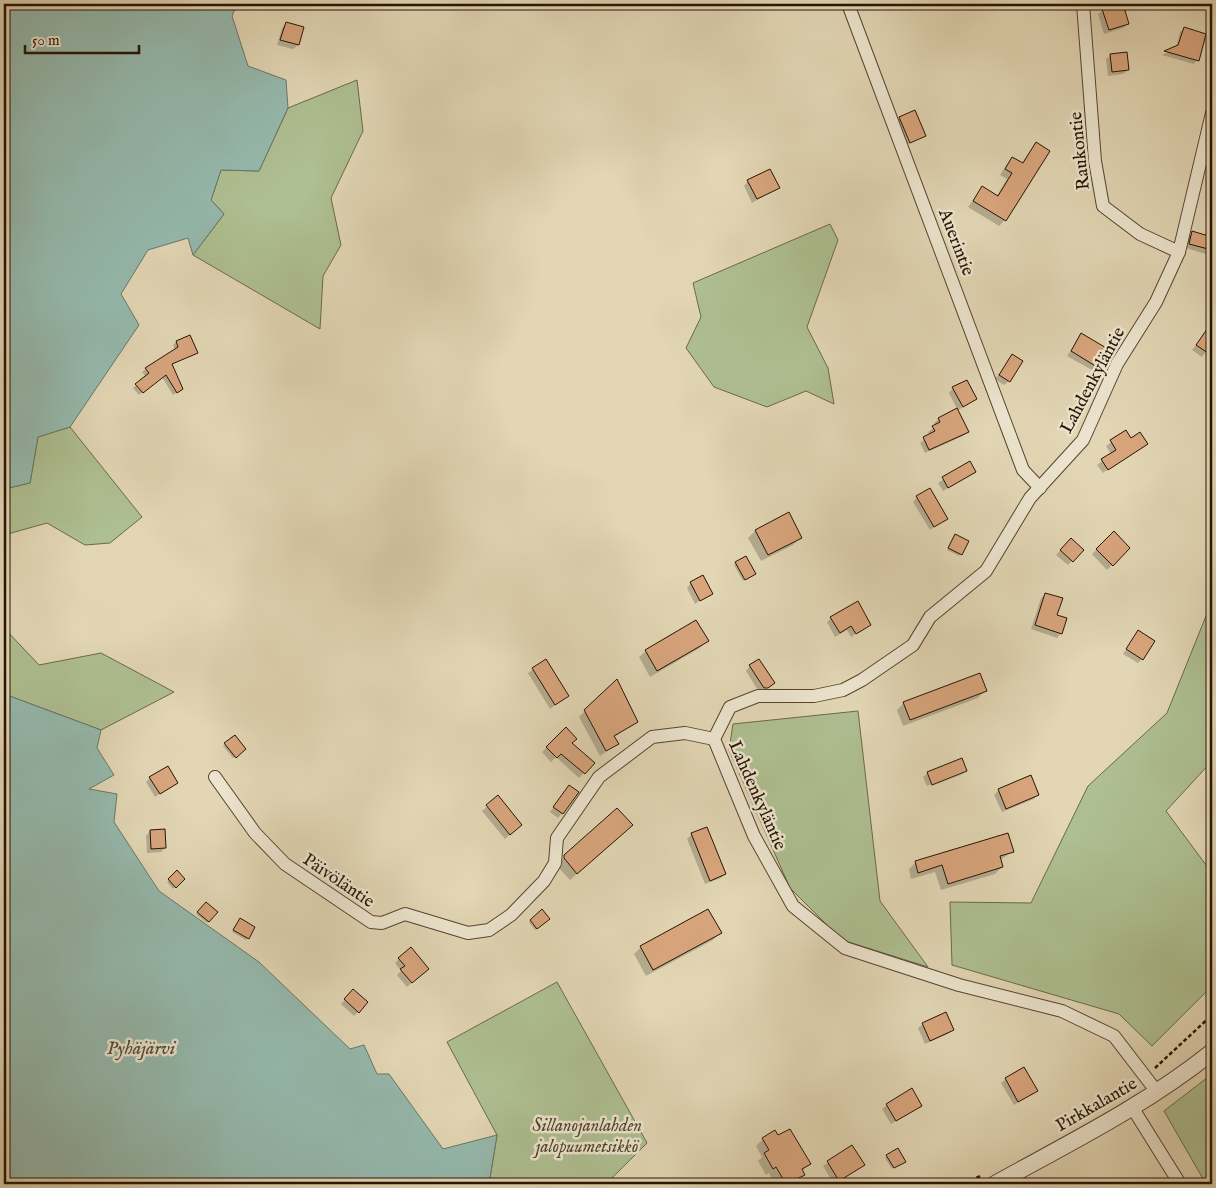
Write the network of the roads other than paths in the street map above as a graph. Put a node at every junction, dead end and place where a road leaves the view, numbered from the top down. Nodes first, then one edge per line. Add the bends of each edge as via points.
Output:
1 (848, 4) edge
2 (1083, 4) edge
3 (1212, 114) edge
4 (1180, 252) junction
5 (1040, 488) junction
6 (714, 739) junction
7 (215, 777) dead end
8 (1212, 1052) edge
9 (1157, 1092) junction
10 (1132, 1108) junction
11 (989, 1179) edge
12 (1180, 1184) edge

1 - 5 street, Auerintie via 1023,470
2 - 4 street, Raukontie via 1095,160 1103,206 1140,234
3 - 4 street, Lahdenkyläntie
4 - 5 street, Lahdenkyläntie via 1156,302 1117,364 1083,440
5 - 6 street, Lahdenkyläntie via 1030,498 986,571 930,617 913,645 843,690 814,696 758,696 730,706
6 - 7 street, Päivöläntie via 684,733 652,737 599,777 557,838 555,863 544,881 512,915 489,930 468,933 406,914 382,923 371,922 285,864 255,834
6 - 9 street, Lahdenkyläntie via 754,836 792,906 845,948 959,985 1062,1011 1114,1036
8 - 9 street, Pirkkalantie
9 - 10 street, Pirkkalantie
10 - 11 street, Pirkkalantie
10 - 12 street

